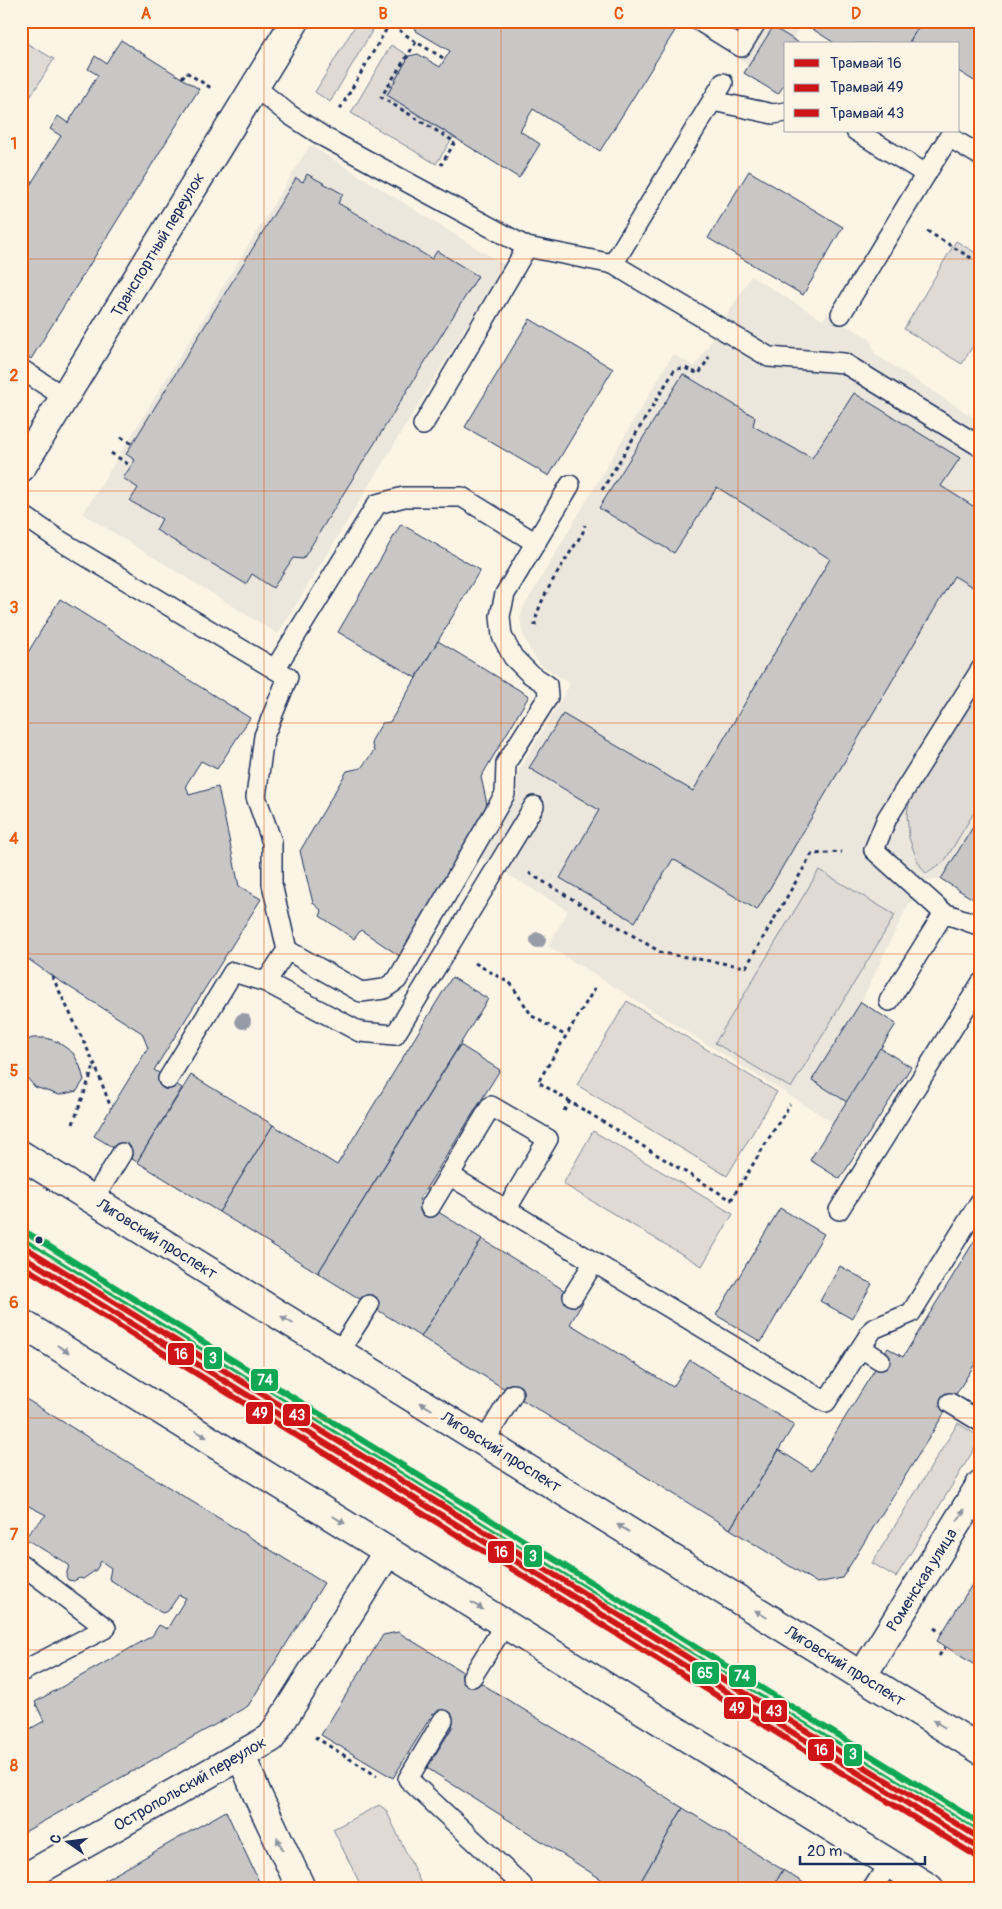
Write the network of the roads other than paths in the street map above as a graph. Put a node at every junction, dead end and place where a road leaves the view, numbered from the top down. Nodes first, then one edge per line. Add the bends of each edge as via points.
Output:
1 (295, 21) edge
2 (700, 21) edge
3 (757, 21) edge
4 (723, 83) dead end
5 (255, 87) junction
6 (712, 101) junction
7 (784, 112) edge
8 (858, 132) edge
9 (981, 156) edge
10 (926, 174) junction
11 (528, 247) junction
12 (613, 264) junction
13 (841, 314) dead end
14 (21, 369) edge
15 (64, 398) junction
16 (424, 425) dead end
17 (981, 447) edge
18 (21, 468) edge
19 (570, 485) dead end
20 (21, 514) edge
21 (536, 543) junction
22 (275, 669) junction
23 (981, 669) edge
24 (534, 806) dead end
25 (944, 913) junction
26 (981, 926) edge
27 (287, 950) junction
28 (266, 982) junction
29 (981, 983) edge
30 (888, 1001) dead end
31 (168, 1079) dead end
32 (122, 1153) dead end
33 (21, 1155) edge
34 (449, 1175) junction
35 (93, 1200) junction
36 (981, 1200) edge
37 (430, 1207) dead end
38 (506, 1210) junction
39 (839, 1210) dead end
40 (21, 1239) edge
41 (594, 1262) junction
42 (573, 1296) dead end
43 (369, 1305) dead end
44 (21, 1323) edge
45 (861, 1348) junction
46 (340, 1352) junction
47 (880, 1360) dead end
48 (513, 1394) dead end
49 (950, 1403) dead end
50 (981, 1422) edge
51 (484, 1442) junction
52 (981, 1484) edge
53 (388, 1551) junction
54 (21, 1564) edge
55 (505, 1624) junction
56 (21, 1672) edge
57 (862, 1676) junction
58 (472, 1678) dead end
59 (443, 1720) dead end
60 (981, 1750) edge
61 (241, 1755) junction
62 (981, 1834) edge
63 (889, 1863) junction
64 (21, 1880) edge
65 (301, 1888) edge
66 (520, 1888) edge
67 (872, 1888) edge
68 (929, 1888) edge

1 - 5 main road, Транспортный переулок
2 - 3 lane via 741,47
4 - 6 lane
5 - 11 lane via 290,116 324,138
5 - 15 main road, Транспортный переулок
6 - 7 lane via 773,114
6 - 12 lane
8 - 10 lane
9 - 10 lane via 949,137
10 - 13 lane
11 - 12 lane
11 - 16 lane
12 - 17 lane via 768,357 844,363
14 - 15 lane
15 - 18 main road, Транспортный переулок
19 - 21 lane
20 - 22 lane
21 - 22 lane via 462,497 404,497 377,504
21 - 27 lane via 505,594 500,616 502,636 513,657 547,685 548,697 506,763 505,794 397,980 384,989 361,992
22 - 27 lane via 288,677 264,736 256,797 272,842 272,884
23 - 25 lane via 888,818 874,850
24 - 28 lane via 395,1035 360,1032
25 - 26 lane
25 - 30 lane
27 - 28 lane
28 - 31 lane via 233,972
29 - 39 lane
32 - 35 lane
33 - 35 main road, Лиговский проспект
34 - 37 lane
34 - 38 lane
34 - 38 lane via 491,1106 548,1139
46 -> 35 main road, Лиговский проспект
36 - 45 lane via 911,1313 873,1329
38 - 41 lane
40 - 62 lane
41 - 42 lane
41 - 45 lane via 826,1402
43 - 46 lane
44 -> 53 main road
45 - 47 lane
51 -> 46 main road, Лиговский проспект
48 - 51 lane
49 - 50 lane
57 -> 51 main road, Лиговский проспект
57 -> 52 main road, Роменская улица
53 -> 55 main road
53 - 61 main road, Остропольский переулок via 271,1738
54 - 56 lane via 106,1628
55 - 58 lane
55 - 63 main road
60 -> 57 main road, Лиговский проспект
59 - 66 lane via 408,1779 522,1884
61 - 64 main road, Остропольский переулок
65 -> 61 main road
63 - 67 lane
63 - 68 main road

